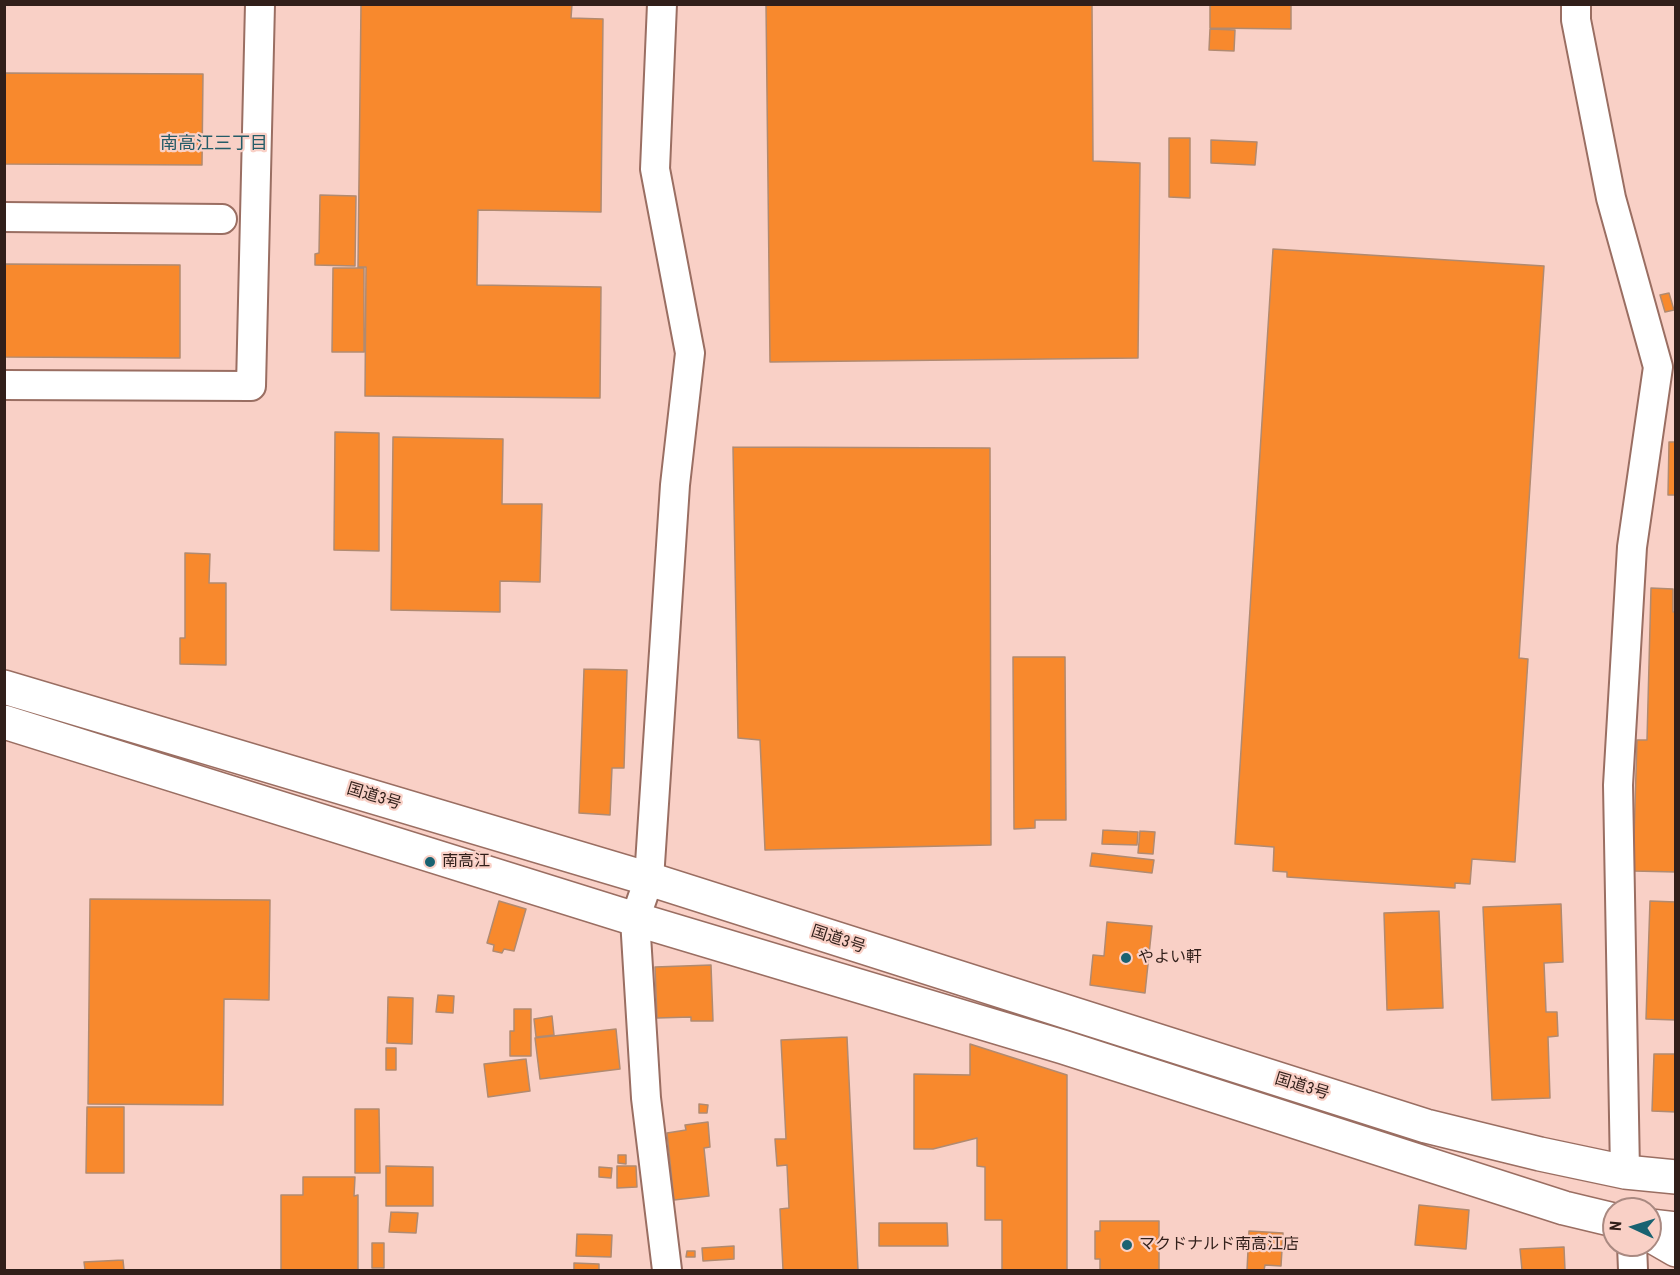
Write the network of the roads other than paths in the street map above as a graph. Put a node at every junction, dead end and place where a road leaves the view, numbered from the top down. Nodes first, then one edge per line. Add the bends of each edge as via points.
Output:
1 (260, 4) edge
2 (662, 4) edge
3 (1576, 4) edge
4 (4, 217) edge
5 (222, 219) dead end
6 (4, 385) edge
7 (4, 687) edge
8 (4, 722) edge
9 (649, 879) junction
10 (635, 919) junction
11 (1625, 1172) junction
12 (1676, 1177) edge
13 (1602, 1217) edge
14 (1662, 1242) edge
15 (1676, 1250) edge
16 (667, 1270) edge

1 - 6 street via 251,386
2 - 9 street via 655,169 690,353 675,484
3 - 11 street via 1611,198 1658,367 1632,548 1618,785
4 - 5 street
7 - 9 main road, 国道3号
8 - 10 main road, 国道3号
9 - 10 street
9 - 11 main road, 国道3号 via 1426,1126
10 - 13 main road, 国道3号 via 1063,1047
10 - 16 street via 646,1098
11 - 12 main road, 国道3号
14 - 15 main road

